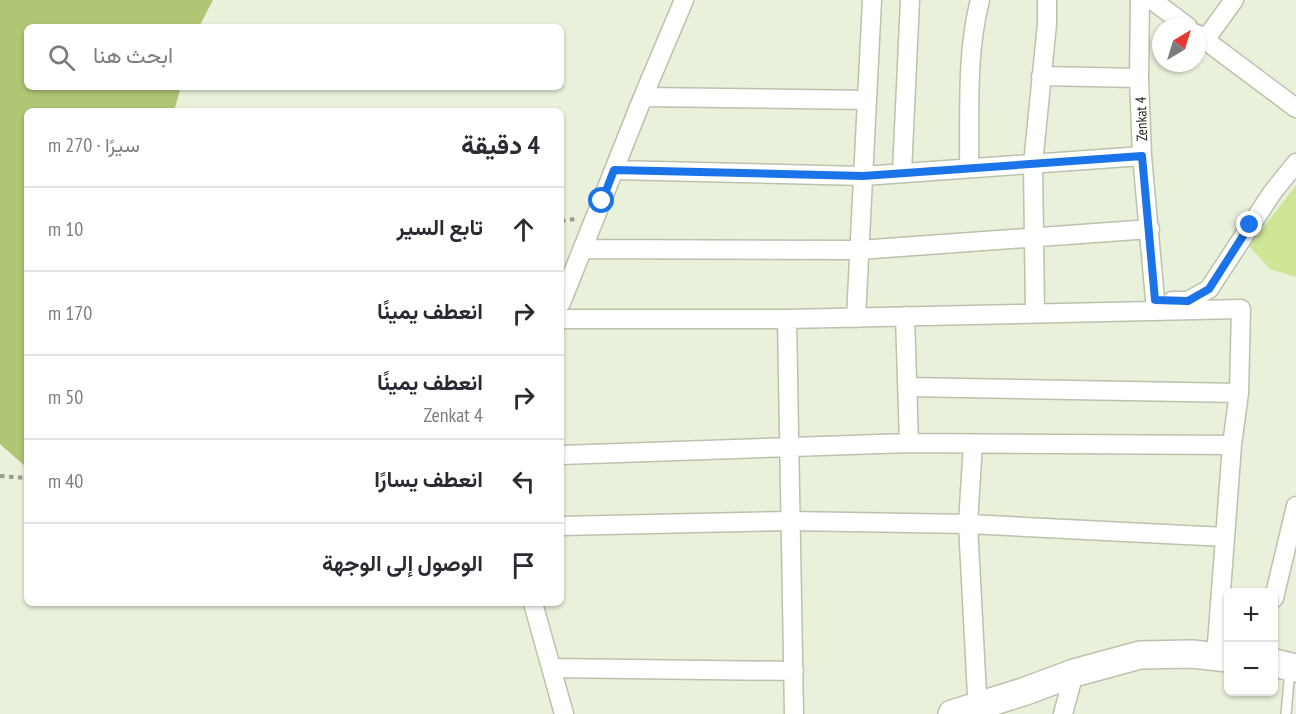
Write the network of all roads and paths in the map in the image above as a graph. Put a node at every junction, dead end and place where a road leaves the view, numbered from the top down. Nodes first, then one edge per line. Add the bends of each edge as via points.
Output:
1 (684, 0) edge
2 (872, 0) edge
3 (910, 0) edge
4 (980, 0) edge
5 (1047, 0) edge
6 (1140, 0) edge
7 (1152, 0) edge
8 (1234, 0) edge
9 (1176, 18) edge
10 (1206, 31) edge
11 (1206, 41) edge
12 (1041, 76) junction
13 (1139, 78) junction
14 (643, 97) junction
15 (867, 100) junction
16 (1296, 108) edge
17 (1142, 156) junction
18 (1296, 163) edge
19 (1033, 164) junction
20 (969, 167) junction
21 (614, 170) junction
22 (902, 172) junction
23 (863, 176) junction
24 (1150, 229) junction
25 (1034, 237) junction
26 (582, 249) junction
27 (860, 250) junction
28 (564, 295) edge
29 (1156, 305) junction
30 (1035, 313) junction
31 (905, 316) junction
32 (856, 318) junction
33 (564, 319) edge
34 (787, 319) junction
35 (908, 387) junction
36 (1239, 393) junction
37 (909, 443) junction
38 (973, 444) junction
39 (1232, 445) junction
40 (789, 447) junction
41 (564, 455) edge
42 (0, 476) edge
43 (24, 478) edge
44 (1296, 506) edge
45 (790, 521) junction
46 (968, 524) junction
47 (564, 526) edge
48 (1225, 537) junction
49 (1291, 556) edge
50 (1278, 588) edge
51 (534, 606) edge
52 (1222, 657) edge
53 (1287, 666) edge
54 (551, 668) junction
55 (794, 671) junction
56 (1074, 674) junction
57 (979, 710) edge
58 (564, 714) edge
59 (794, 714) edge
60 (952, 714) edge
61 (1063, 714) edge
62 (1286, 714) edge

1 - 14 street
2 - 15 street
3 - 22 street
4 - 20 street via 973,27
5 - 12 street
6 - 13 street, Zenkat 4
7 - 9 street
8 - 10 street
11 - 16 street
12 - 13 street
12 - 19 street
13 - 17 street, Zenkat 4
14 - 15 street
14 - 21 street
15 - 23 street
17 - 19 street
17 - 24 street, Zenkat 4
18 - 29 street via 1209,289 1188,301
19 - 20 street
19 - 25 street
20 - 22 street
21 - 23 street
21 - 26 street
22 - 23 street
23 - 27 street
24 - 25 street
24 - 29 street, Zenkat 4
25 - 27 street
25 - 30 street
26 - 27 street
26 - 28 street
27 - 32 street
29 - 30 street
29 - 36 street via 1242,309
30 - 31 street
31 - 32 street
31 - 35 street
32 - 34 street
33 - 34 street
34 - 40 street
35 - 36 street
35 - 37 street
36 - 39 street
37 - 38 street
37 - 40 street
38 - 39 street
38 - 46 street
39 - 48 street
40 - 41 street
40 - 45 street
42 - 43 path
44 - 49 street
45 - 46 street
45 - 47 street
45 - 55 street
46 - 48 street
46 - 57 street
48 - 52 street
49 - 50 street
51 - 54 street
52 - 56 street via 1140,655
53 - 62 lane
54 - 55 street
54 - 58 street
55 - 59 street
56 - 57 street
56 - 61 street
57 - 60 street

